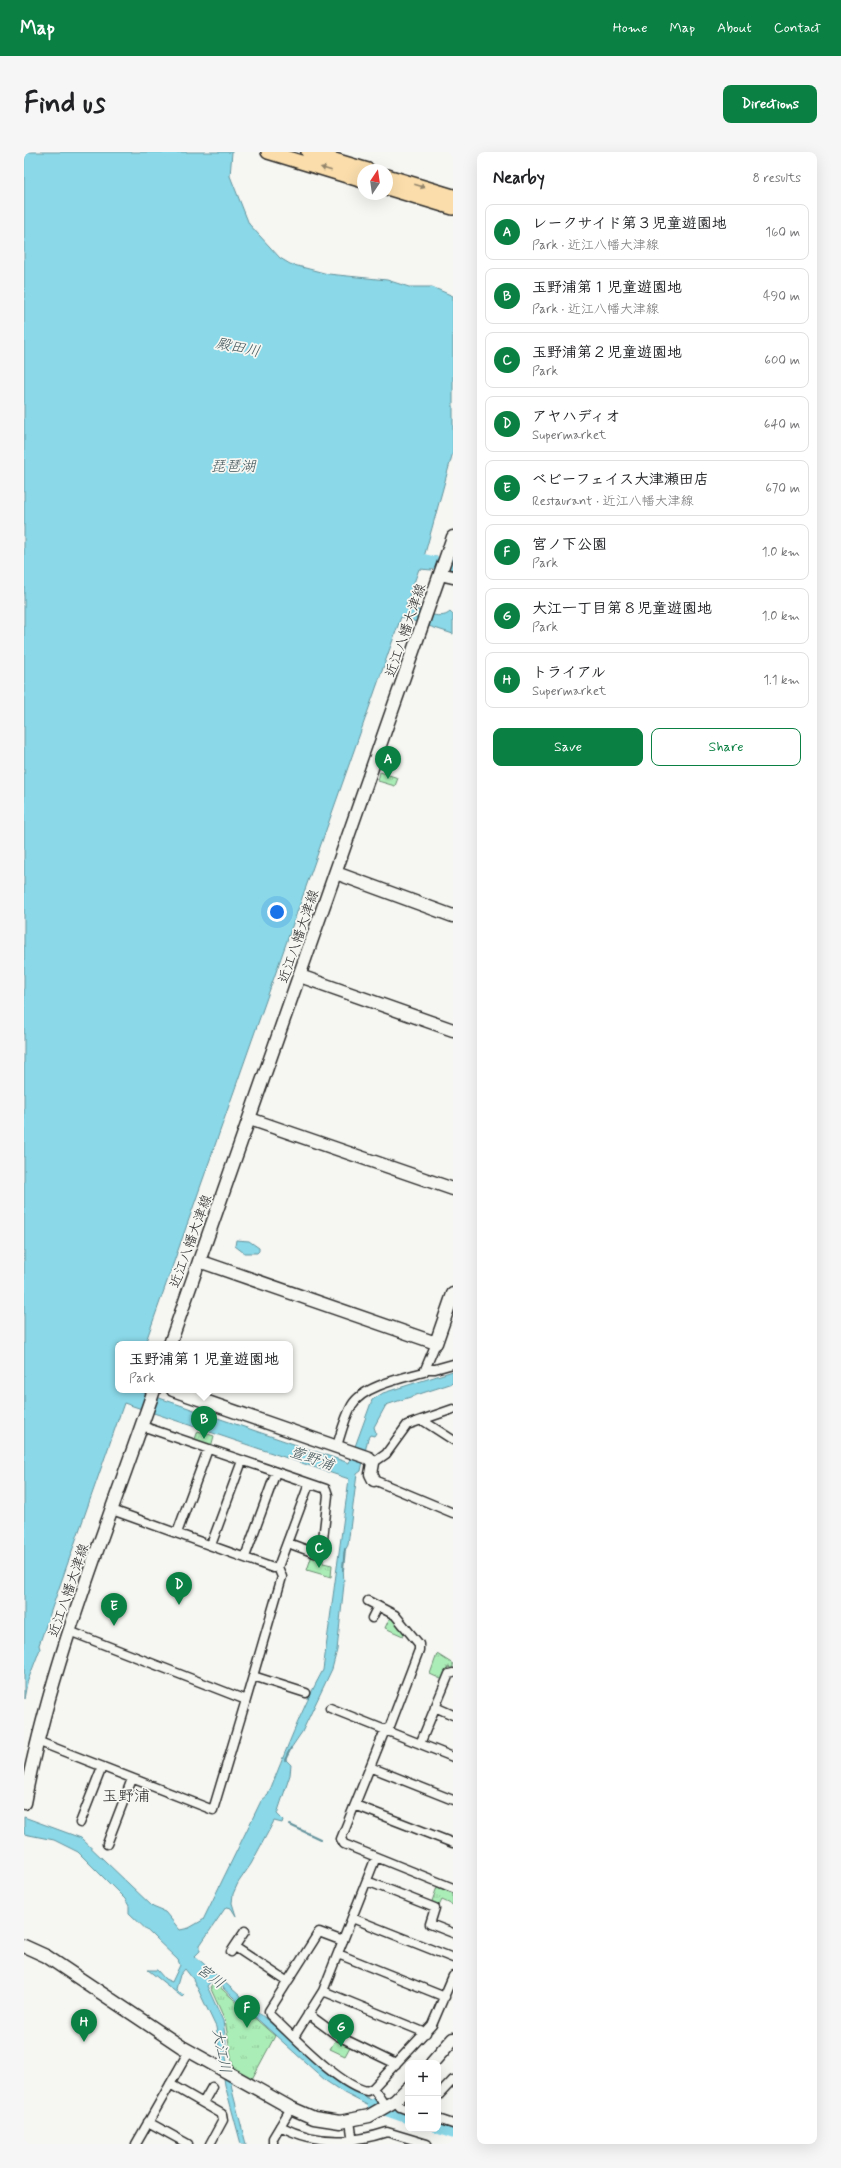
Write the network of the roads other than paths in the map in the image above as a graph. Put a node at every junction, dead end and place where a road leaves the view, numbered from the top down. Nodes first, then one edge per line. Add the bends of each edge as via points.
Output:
1 (268, 152) edge
2 (308, 152) edge
3 (357, 167) edge
4 (393, 178) edge
5 (357, 179) edge
6 (393, 190) edge
7 (453, 196) edge
8 (453, 208) edge
9 (451, 546) edge
10 (441, 573) junction
11 (453, 576) edge
12 (336, 873) junction
13 (453, 916) edge
14 (300, 976) junction
15 (453, 1030) edge
16 (250, 1119) junction
17 (453, 1189) edge
18 (200, 1261) junction
19 (453, 1294) edge
20 (450, 1314) edge
21 (171, 1341) edge
22 (436, 1343) junction
23 (453, 1364) edge
24 (426, 1369) junction
25 (153, 1393) edge
26 (182, 1393) edge
27 (453, 1408) edge
28 (422, 1420) junction
29 (142, 1426) junction
30 (453, 1440) edge
31 (337, 1446) junction
32 (208, 1449) junction
33 (369, 1460) junction
34 (242, 1461) junction
35 (276, 1472) junction
36 (374, 1480) joint
37 (309, 1484) junction
38 (112, 1510) junction
39 (453, 1513) edge
40 (177, 1533) junction
41 (288, 1543) junction
42 (211, 1545) junction
43 (245, 1558) junction
44 (278, 1567) junction
45 (368, 1601) dead end
46 (378, 1606) junction
47 (372, 1618) dead end
48 (69, 1631) junction
49 (453, 1673) edge
50 (253, 1676) junction
51 (306, 1693) dead end
52 (246, 1700) junction
53 (330, 1708) dead end
54 (435, 1708) junction
55 (453, 1715) edge
56 (385, 1730) junction
57 (37, 1741) junction
58 (420, 1744) junction
59 (453, 1757) edge
60 (102, 1766) junction
61 (370, 1767) junction
62 (132, 1779) junction
63 (453, 1800) edge
64 (24, 1803) edge
65 (355, 1805) junction
66 (80, 1823) dead end
67 (453, 1843) edge
68 (106, 1844) dead end
69 (376, 1857) junction
70 (367, 1881) junction
71 (453, 1888) edge
72 (352, 1918) junction
73 (245, 1931) dead end
74 (453, 1933) edge
75 (343, 1940) junction
76 (24, 1946) edge
77 (338, 1954) junction
78 (453, 1958) edge
79 (453, 1976) edge
80 (288, 1982) junction
81 (323, 1991) junction
82 (444, 1997) junction
83 (308, 2014) junction
84 (426, 2033) junction
85 (294, 2037) junction
86 (453, 2039) edge
87 (189, 2051) junction
88 (435, 2060) edge
89 (396, 2064) junction
90 (453, 2080) edge
91 (170, 2084) junction
92 (212, 2087) dead end
93 (372, 2088) junction
94 (405, 2091) edge
95 (441, 2093) edge
96 (203, 2103) junction
97 (391, 2104) junction
98 (291, 2108) junction
99 (405, 2109) edge
100 (441, 2120) edge
101 (350, 2121) junction
102 (148, 2122) junction
103 (453, 2124) edge
104 (280, 2126) junction
105 (353, 2142) junction
106 (370, 2142) edge
107 (136, 2144) edge
108 (188, 2144) edge
109 (210, 2144) edge
110 (273, 2144) edge
111 (427, 2144) edge

5 -> 1 main road
2 - 3 main road
4 -> 7 main road
6 - 8 main road
9 - 10 street, 近江八幡大津線
10 - 11 street
10 - 12 street, 近江八幡大津線
12 - 13 street
12 - 14 street, 近江八幡大津線
14 - 15 street
14 - 16 street, 近江八幡大津線
16 - 17 street
16 - 18 street, 近江八幡大津線
18 - 21 street, 近江八幡大津線
18 - 22 street
19 - 20 street
20 - 22 street
22 - 24 street
23 - 24 street
24 - 31 street via 362,1393 352,1404
25 - 29 street, 近江八幡大津線
26 - 31 street
27 - 28 street
28 - 30 street
28 - 33 street via 407,1425 386,1454
29 - 32 street
29 - 38 street, 近江八幡大津線
31 - 33 street
32 - 34 street
32 - 40 street
33 - 36 street
34 - 35 street
34 - 42 street
35 - 37 street
35 - 43 street
36 - 39 street
37 - 41 street
37 - 41 street via 326,1489 328,1495 322,1548 320,1553 315,1553
38 - 40 street
38 - 48 street, 近江八幡大津線
40 - 42 street
41 - 44 street
42 - 43 street
43 - 44 street via 273,1568
44 - 50 street via 282,1577
45 - 46 street
46 - 47 street
46 - 56 street via 395,1615 419,1644 390,1726
48 - 52 street
48 - 57 street, 近江八幡大津線 via 47,1699
49 - 54 street via 449,1674
50 - 51 street
50 - 52 street
52 - 62 street via 213,1810
53 - 56 street
54 - 55 street
54 - 58 street
56 - 58 street
56 - 61 street
57 - 60 street
57 - 64 street, 近江八幡大津線
58 - 59 street
60 - 62 street
60 - 66 street
61 - 63 street
61 - 65 street
62 - 68 street
65 - 67 street
65 - 69 street via 341,1839 344,1844
69 - 70 street
69 - 71 street
70 - 72 street
70 - 74 street via 435,1908 430,1924
72 - 75 street
72 - 78 street
73 - 80 street via 233,1949
75 - 77 street
75 - 80 street via 319,1932
76 - 87 street via 46,1956
77 - 81 street
77 - 82 street
79 - 82 street
80 - 85 street via 269,2011 270,2015
81 - 83 street
81 - 84 street
82 - 84 street via 437,2016
83 - 85 street
83 - 89 street via 338,2036
84 - 89 street
85 - 93 street via 354,2086 367,2091
86 - 88 street
87 - 91 street
87 - 98 street
89 - 93 street
90 - 95 street
91 - 96 street
91 - 102 street
92 - 96 street
93 - 97 street
94 - 97 street
96 - 109 street via 224,2117
97 - 99 street
97 - 101 street via 369,2116
98 - 101 street via 314,2118
98 - 104 street
100 - 103 street
101 - 105 street
102 - 107 street
102 - 108 street
104 - 105 street via 294,2134 327,2143
104 - 110 street via 273,2138
105 - 106 street
106 - 111 street via 387,2132

